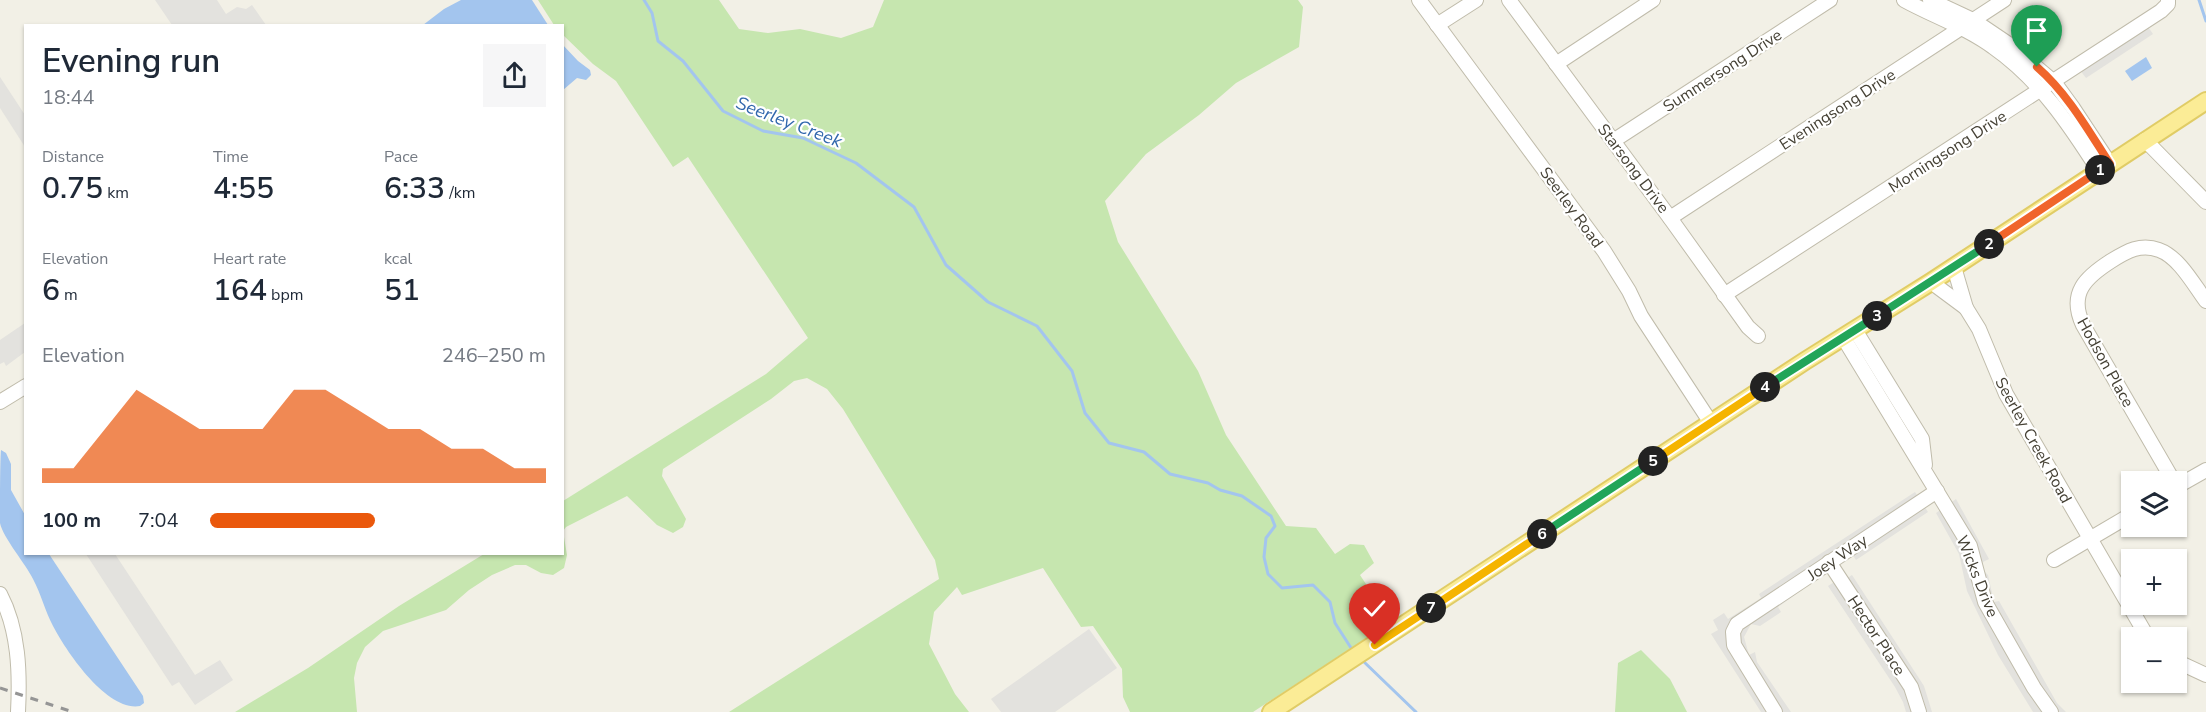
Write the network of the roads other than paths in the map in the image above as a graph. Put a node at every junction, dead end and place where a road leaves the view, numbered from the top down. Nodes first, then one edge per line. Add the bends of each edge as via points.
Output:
1 (1419, 0) edge
2 (1476, 0) edge
3 (1509, 0) edge
4 (1653, 0) edge
5 (1830, 0) edge
6 (1904, 0) edge
7 (1930, 0) edge
8 (2004, 0) edge
9 (2168, 2) edge
10 (1968, 24) junction
11 (1437, 25) junction
12 (1556, 64) junction
13 (2048, 86) junction
14 (2206, 101) edge
15 (1614, 141) junction
16 (2145, 141) junction
17 (2104, 168) junction
18 (2206, 202) edge
19 (1670, 218) junction
20 (1954, 267) junction
21 (1931, 282) junction
22 (1724, 295) junction
23 (2206, 301) edge
24 (1966, 308) junction
25 (1849, 333) junction
26 (1758, 336) dead end
27 (24, 387) edge
28 (0, 402) edge
29 (1711, 423) junction
30 (2206, 470) edge
31 (2168, 471) edge
32 (2187, 480) edge
33 (1937, 491) junction
34 (2121, 520) edge
35 (2090, 538) junction
36 (2054, 560) dead end
37 (1829, 561) junction
38 (0, 594) edge
39 (2142, 627) edge
40 (2187, 666) edge
41 (2206, 675) edge
42 (18, 712) edge
43 (1271, 712) edge
44 (1775, 712) edge
45 (1919, 712) edge
46 (2051, 712) edge

1 - 11 street, Seerley Road
2 - 11 street
3 - 12 street, Starsong Drive
4 - 12 street
5 - 15 street, Summersong Drive
6 - 10 street
7 - 10 street
8 - 10 street, Eveningsong Drive
9 - 13 street, Morningsong Drive via 2161,11
10 - 13 street via 2010,45
10 - 19 street, Eveningsong Drive
11 - 29 street, Seerley Road via 1604,251
12 - 15 street, Starsong Drive
13 - 17 street via 2073,108
13 - 22 street, Morningsong Drive
14 - 16 main road
15 - 19 street, Starsong Drive
16 - 17 main road
16 - 18 street
17 - 20 main road
19 - 22 street, Starsong Drive
20 - 21 main road
20 - 24 street, Seerley Creek Road
21 - 24 street, Seerley Creek Road
21 - 25 main road
22 - 26 street, Starsong Drive
23 - 31 street, Hodson Place via 2172,258 2158,249 2144,247 2125,252 2092,273 2082,286 2078,302 2083,325
24 - 35 street, Seerley Creek Road via 1981,333 2006,394
25 - 29 main road
25 - 33 street, Wicks Drive via 1922,439 1925,471
27 - 28 street
29 - 43 main road
30 - 32 street
33 - 37 street, Joey Way
33 - 46 street, Wicks Drive via 1970,546 1985,602
34 - 35 street
35 - 36 street
35 - 39 street, Seerley Creek Road
37 - 44 street, Joey Way via 1737,624 1733,632 1734,645
37 - 45 street, Hector Place via 1911,687
38 - 42 street via 17,650
40 - 41 street

